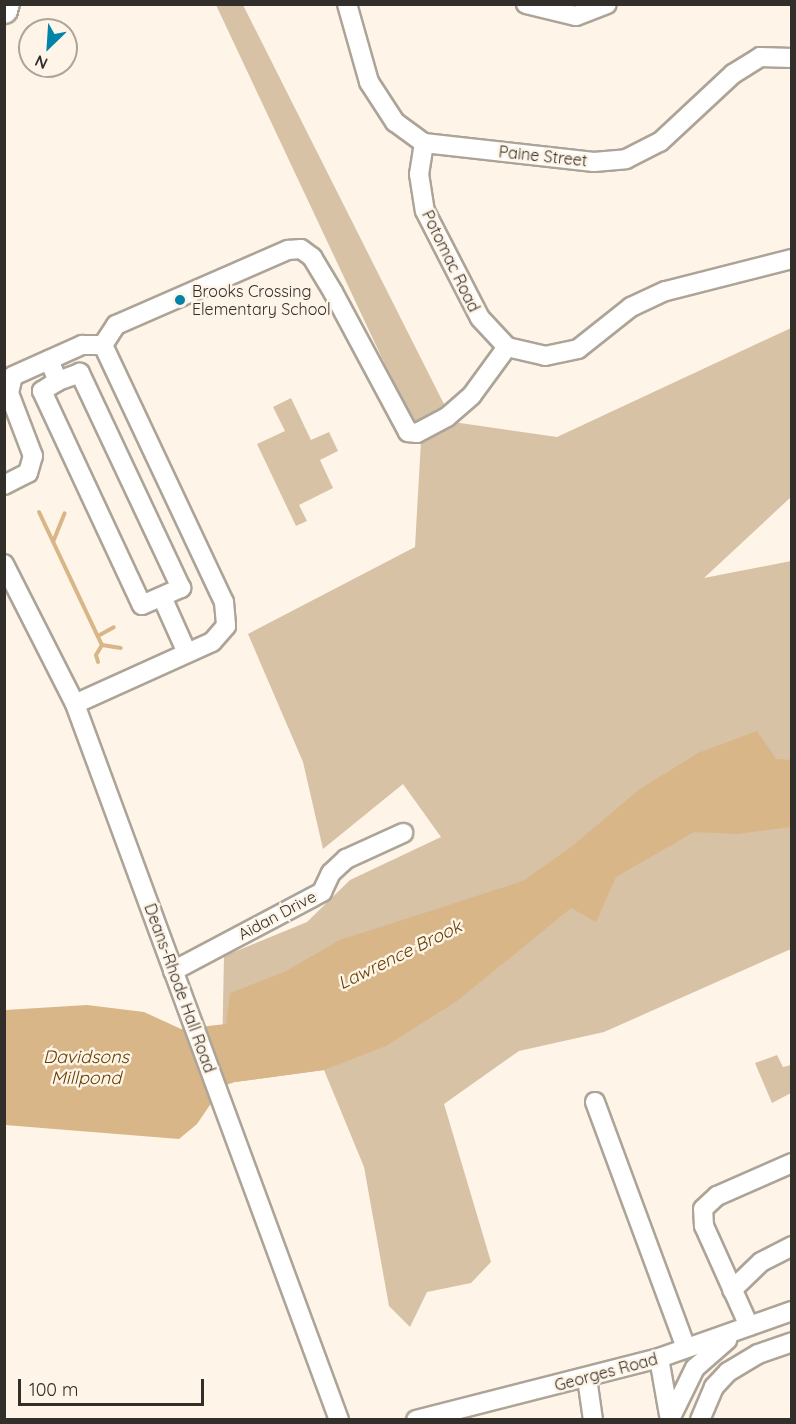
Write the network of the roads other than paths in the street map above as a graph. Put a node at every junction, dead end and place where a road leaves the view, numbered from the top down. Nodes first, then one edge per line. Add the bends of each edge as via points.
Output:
1 (6, 4) edge
2 (347, 4) edge
3 (526, 4) edge
4 (607, 4) edge
5 (4, 10) edge
6 (792, 58) edge
7 (424, 143) junction
8 (792, 259) edge
9 (103, 345) junction
10 (507, 347) junction
11 (49, 360) junction
12 (58, 381) junction
13 (4, 485) edge
14 (4, 564) edge
15 (162, 597) junction
16 (187, 653) junction
17 (75, 704) junction
18 (403, 833) dead end
19 (173, 971) junction
20 (595, 1102) dead end
21 (792, 1163) edge
22 (792, 1246) edge
23 (732, 1290) junction
24 (792, 1311) edge
25 (748, 1327) junction
26 (792, 1342) edge
27 (686, 1348) junction
28 (659, 1358) junction
29 (587, 1378) junction
30 (339, 1419) edge
31 (424, 1419) edge
32 (593, 1419) edge
33 (670, 1419) edge
34 (700, 1419) edge

1 - 5 highway
2 - 7 street, Paine Street via 369,82 394,122
3 - 4 street via 576,16
6 - 7 street, Paine Street via 760,57 733,74 660,142 626,159 594,162
7 - 10 street, Potomac Road via 419,174 425,211 480,318
8 - 10 street via 666,291 631,307 578,349 545,356
9 - 10 street via 116,325 270,258 302,249 312,256 333,292 408,432 417,433 447,417 472,394
9 - 11 street via 82,345
9 - 16 street via 224,602 226,626 212,642
11 - 12 street
11 - 13 street via 13,376 9,393 33,456 28,473
12 - 15 street via 42,392 142,605
12 - 15 street via 80,373 181,588
14 - 17 street, Deans-Rhode Hall Road
15 - 16 street
16 - 17 street
17 - 19 street, Deans-Rhode Hall Road
18 - 19 street, Aidan Drive via 346,859 331,873 322,891
19 - 30 street, Deans-Rhode Hall Road via 308,1358
20 - 27 street
21 - 23 street via 717,1196 703,1209 704,1226
22 - 23 street via 760,1262
23 - 25 street
24 - 25 street, Georges Road
25 - 27 street, Georges Road
25 - 33 street via 711,1350 694,1368
26 - 34 street via 758,1354 728,1372 714,1387
27 - 28 street, Georges Road
28 - 29 street, Georges Road
28 - 33 street
29 - 31 street, Georges Road
29 - 32 street

